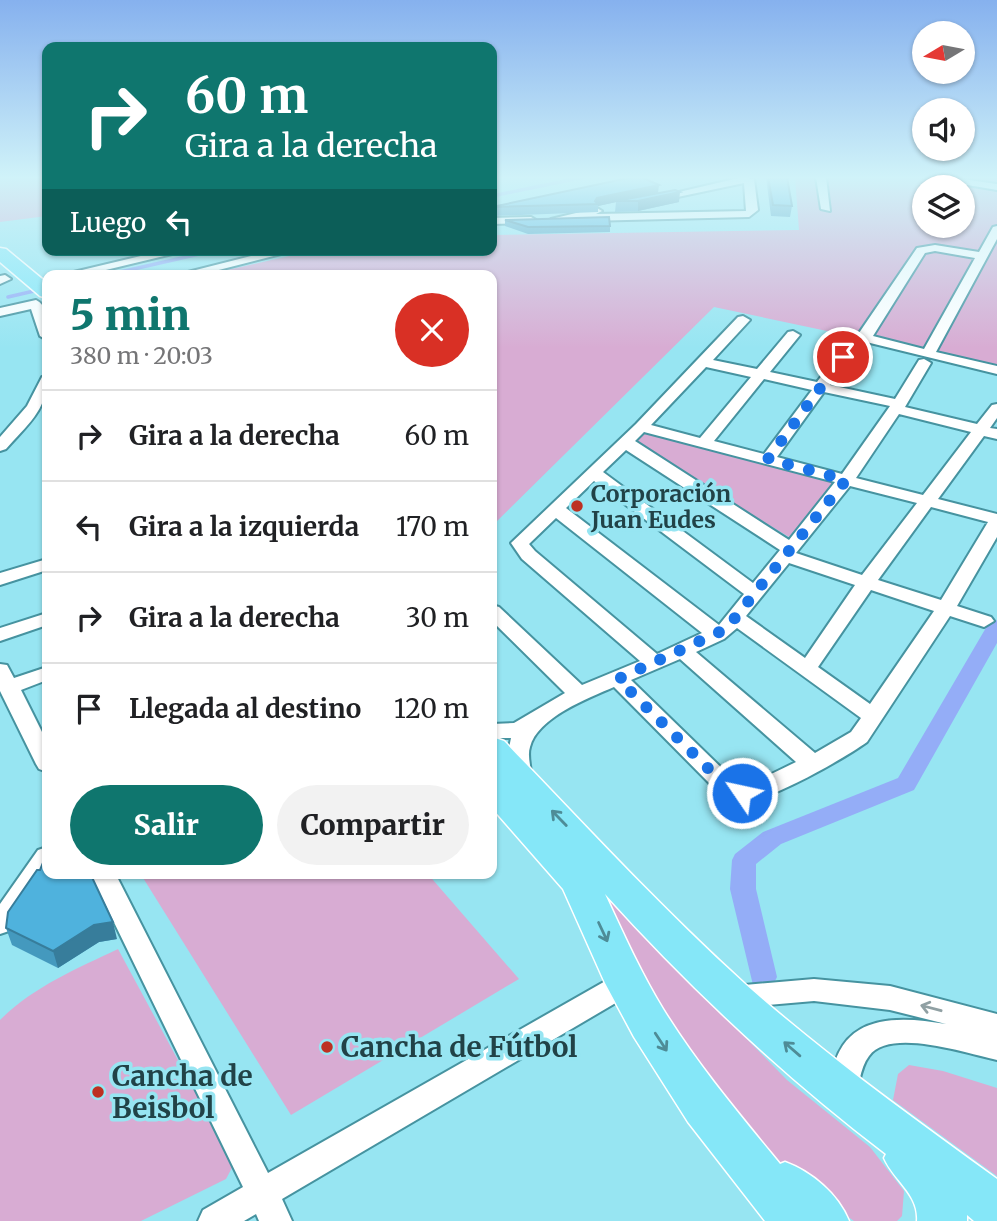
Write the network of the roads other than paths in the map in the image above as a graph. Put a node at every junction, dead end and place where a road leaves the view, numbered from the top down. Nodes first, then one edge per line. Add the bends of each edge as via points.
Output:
1 (994, 234) edge
2 (0, 253) edge
3 (155, 256) edge
4 (265, 256) edge
5 (982, 256) junction
6 (90, 270) edge
7 (204, 270) edge
8 (5, 280) edge
9 (41, 295) edge
10 (0, 312) edge
11 (743, 320) dead end
12 (793, 335) dead end
13 (854, 342) dead end
14 (926, 358) junction
15 (703, 362) junction
16 (997, 370) edge
17 (761, 375) junction
18 (820, 387) junction
19 (42, 391) edge
20 (898, 407) junction
21 (997, 408) edge
22 (641, 427) junction
23 (989, 432) edge
24 (625, 442) junction
25 (705, 442) junction
26 (0, 446) edge
27 (768, 459) junction
28 (594, 474) junction
29 (846, 480) junction
30 (928, 502) junction
31 (556, 509) junction
32 (997, 520) edge
33 (789, 553) junction
34 (42, 566) edge
35 (0, 579) edge
36 (866, 583) junction
37 (754, 593) junction
38 (946, 608) junction
39 (497, 616) edge
40 (736, 618) junction
41 (42, 621) edge
42 (984, 621) dead end
43 (0, 635) edge
44 (717, 635) junction
45 (682, 651) junction
46 (654, 662) junction
47 (807, 669) junction
48 (42, 674) edge
49 (4, 678) edge
50 (618, 679) junction
51 (579, 694) junction
52 (874, 717) junction
53 (533, 722) junction
54 (497, 731) edge
55 (42, 754) edge
56 (497, 760) edge
57 (813, 764) junction
58 (507, 782) edge
59 (42, 863) edge
60 (105, 879) edge
61 (0, 924) edge
62 (626, 983) junction
63 (732, 997) junction
64 (997, 1026) edge
65 (997, 1048) edge
66 (843, 1094) junction
67 (704, 1107) junction
68 (262, 1193) junction
69 (994, 1206) edge
70 (214, 1221) edge
71 (276, 1221) edge
72 (796, 1221) edge
73 (824, 1221) edge
74 (942, 1221) edge

1 - 5 street
2 - 9 highway
3 - 6 street
4 - 7 street
5 - 14 street
5 - 14 street via 921,250 866,333 874,341
8 - 9 highway
9 - 10 street
11 - 15 street
12 - 17 street
13 - 18 street
14 - 16 street
14 - 20 street
15 - 17 street
15 - 22 street
17 - 18 street
17 - 25 street
18 - 20 street
18 - 27 street
19 - 26 street via 34,408
20 - 23 street
20 - 29 street
21 - 23 street
22 - 24 street
22 - 25 street
23 - 30 street
24 - 28 street
24 - 33 street
25 - 27 street
27 - 29 street
28 - 31 street
28 - 37 street
29 - 30 street
29 - 33 street
30 - 32 street
30 - 36 street
31 - 44 street
31 - 46 street via 520,543 522,549
32 - 38 street
33 - 36 street
33 - 37 street
34 - 35 street
36 - 38 street
36 - 47 street
37 - 40 street
38 - 42 street
38 - 52 street
39 - 51 street
40 - 44 street
40 - 47 street
41 - 43 street
44 - 45 street
45 - 46 street
45 - 57 street
46 - 50 street
47 - 52 street
48 - 49 street
49 - 55 street
50 - 51 street
50 - 57 street via 727,787 742,793 756,791
51 - 53 street
52 - 57 street via 859,737
53 - 54 street via 518,730
53 - 58 street via 519,743
56 - 58 highway
58 -> 62 highway via 579,881
63 -> 58 highway
59 - 61 street
60 - 68 street
62 -> 67 highway
62 - 68 street
64 -> 63 street via 890,998 814,990
66 -> 63 highway
65 - 66 street via 935,1032 900,1029 878,1034 853,1053 845,1071
66 - 69 highway
66 - 74 highway via 933,1184
67 - 72 highway
67 - 73 highway
68 - 70 street
68 - 71 street

